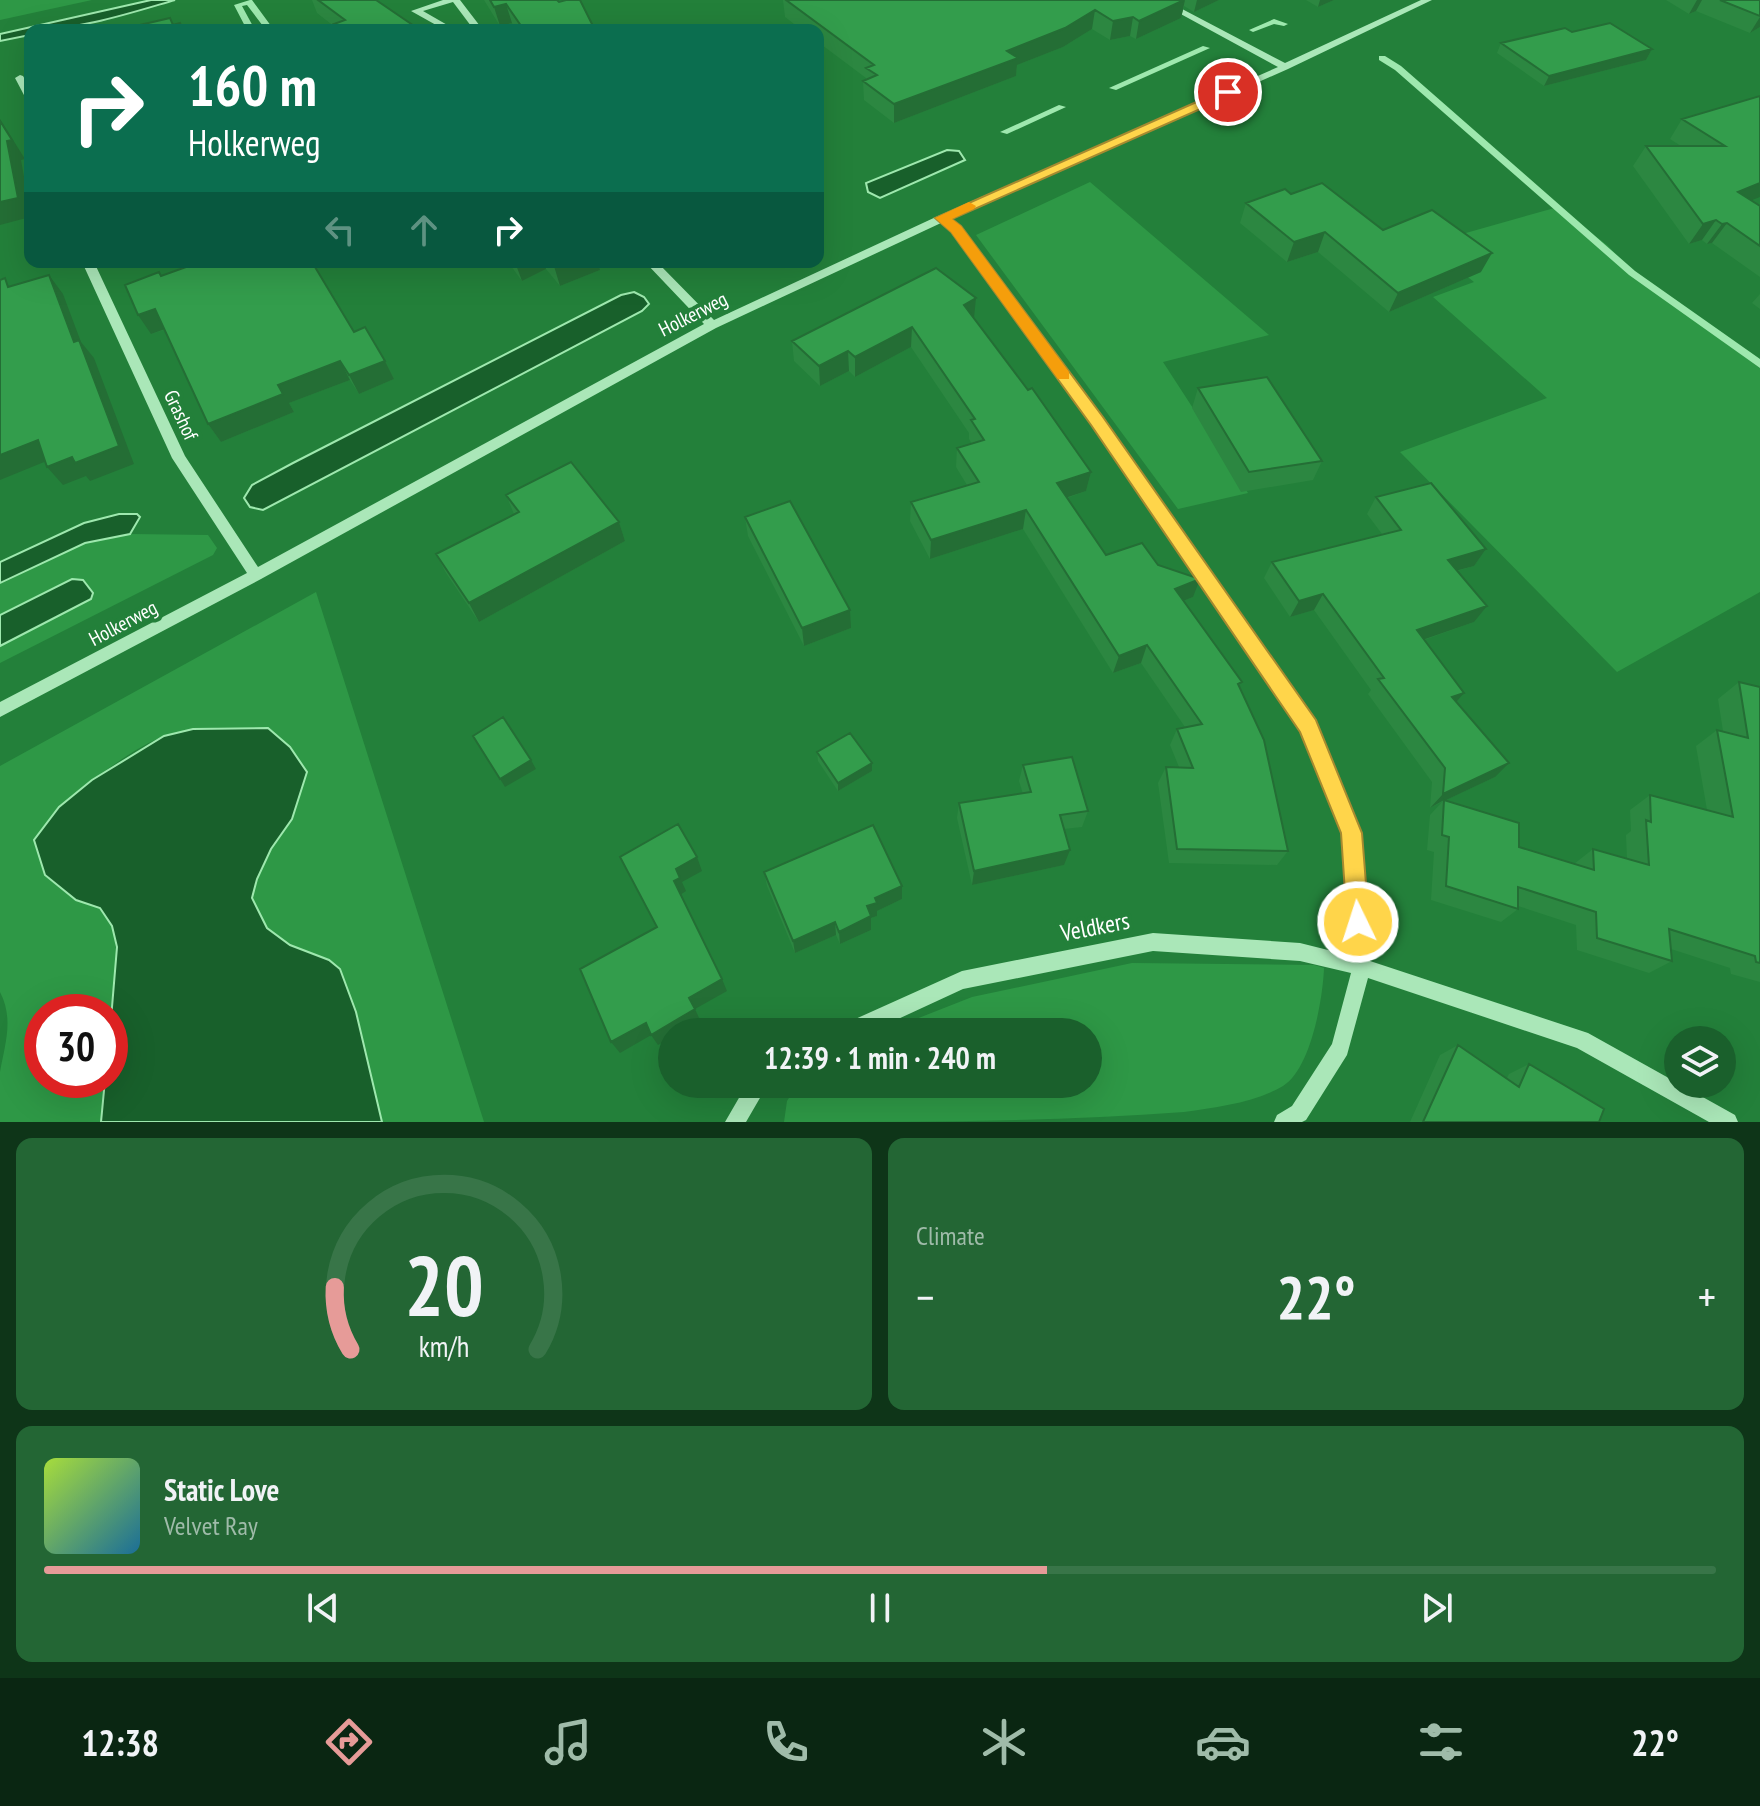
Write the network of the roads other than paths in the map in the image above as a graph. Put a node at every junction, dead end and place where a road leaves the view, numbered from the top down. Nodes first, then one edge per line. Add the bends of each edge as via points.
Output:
1 (454, 0) edge
2 (1159, 0) edge
3 (1428, 0) edge
4 (440, 24) edge
5 (474, 24) edge
6 (1285, 67) junction
7 (20, 78) dead end
8 (24, 86) edge
9 (942, 218) junction
10 (91, 268) edge
11 (657, 268) edge
12 (712, 325) junction
13 (256, 575) junction
14 (0, 710) edge
15 (1362, 967) junction
16 (879, 1018) edge
17 (750, 1098) edge
18 (735, 1122) edge
19 (1284, 1122) edge
20 (1728, 1122) edge

1 - 4 street via 415,11
1 - 5 street
2 - 6 street
3 - 6 street, Holkerweg
6 - 9 street, Holkerweg
7 - 8 street
9 - 12 street, Holkerweg
9 - 15 street via 956,229 1088,408 1308,727 1351,833
10 - 13 street, Grashof via 179,458
11 - 12 street
12 - 13 street, Holkerweg
13 - 14 street, Holkerweg
15 - 16 street, Veldkers via 1300,952 1153,942 962,980
15 - 19 street via 1340,1048 1299,1113
15 - 20 street, Veldkers via 1581,1040
17 - 18 street

